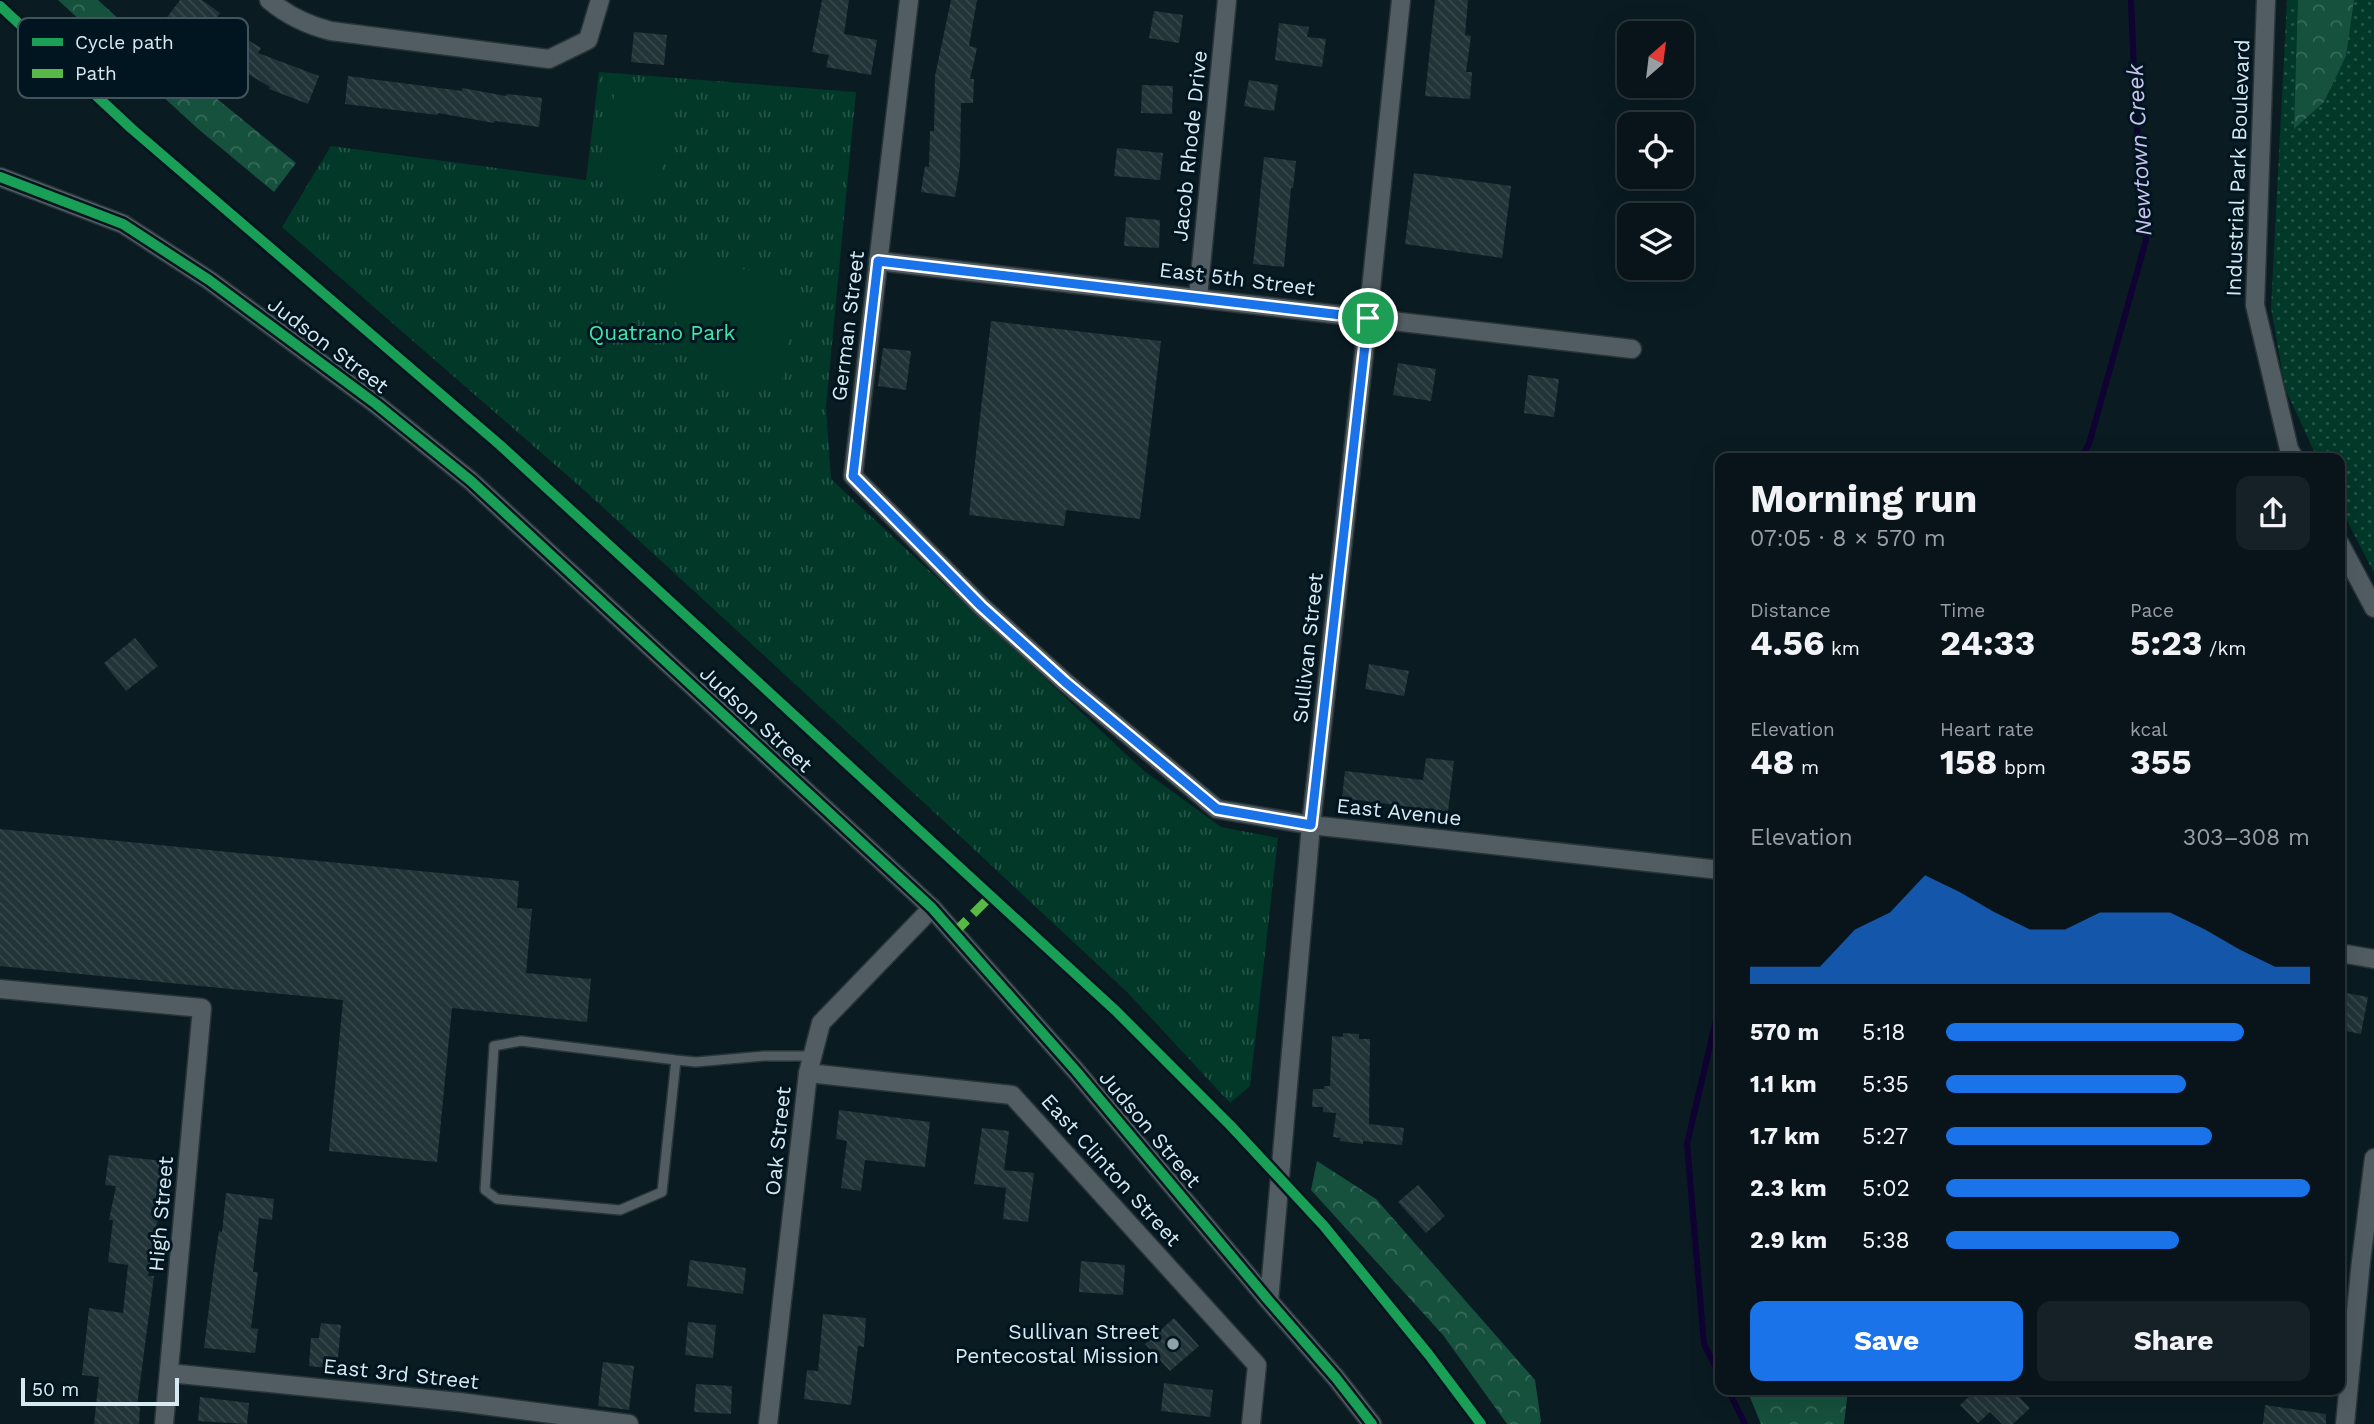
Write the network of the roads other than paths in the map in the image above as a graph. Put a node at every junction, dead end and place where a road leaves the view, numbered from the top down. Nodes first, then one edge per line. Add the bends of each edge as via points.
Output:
1 (269, 0) edge
2 (600, 0) edge
3 (909, 0) edge
4 (1227, 0) edge
5 (1401, 0) edge
6 (2266, 0) edge
7 (0, 177) edge
8 (878, 261) junction
9 (1198, 298) junction
10 (1368, 318) junction
11 (1632, 349) dead end
12 (2291, 453) edge
13 (2345, 553) edge
14 (981, 606) joint
15 (2374, 608) edge
16 (1311, 825) junction
17 (1715, 869) edge
18 (932, 908) junction
19 (2345, 954) edge
20 (2374, 959) edge
21 (0, 989) edge
22 (676, 1060) junction
23 (810, 1065) junction
24 (2374, 1158) edge
25 (2367, 1261) edge
26 (1269, 1301) junction
27 (169, 1373) junction
28 (164, 1424) edge
29 (629, 1424) edge
30 (768, 1424) edge
31 (1251, 1424) edge
32 (1372, 1424) edge
33 (2345, 1424) edge

1 - 2 street via 310,26 549,58 588,40
3 - 8 street, German Street
4 - 9 street, Jacob Rhode Drive
5 - 10 street, Sullivan Street
6 - 12 street, Industrial Park Boulevard via 2255,305
7 - 18 street, Judson Street via 123,224 376,404 471,481
8 - 9 street, East 5th Street
8 - 14 street, German Street via 853,476
9 - 10 street, East 5th Street
10 - 11 street, East 5th Street
10 - 16 street, Sullivan Street
13 - 15 street
14 - 16 street, East Avenue via 1217,809
16 - 17 street, East Avenue
16 - 26 street, Sullivan Street
18 - 23 street, Oak Street via 821,1023
18 - 26 street, Judson Street
19 - 20 street
21 - 27 street, High Street via 202,1008
22 - 22 lane via 521,1041 494,1046 485,1190 498,1199 620,1210 662,1192
22 - 23 lane via 764,1056
23 - 30 street, Oak Street
23 - 31 street, East Clinton Street via 1012,1095 1257,1364
24 - 25 street
25 - 33 street
26 - 32 street, Judson Street
27 - 28 street, High Street
27 - 29 street, East 3rd Street

